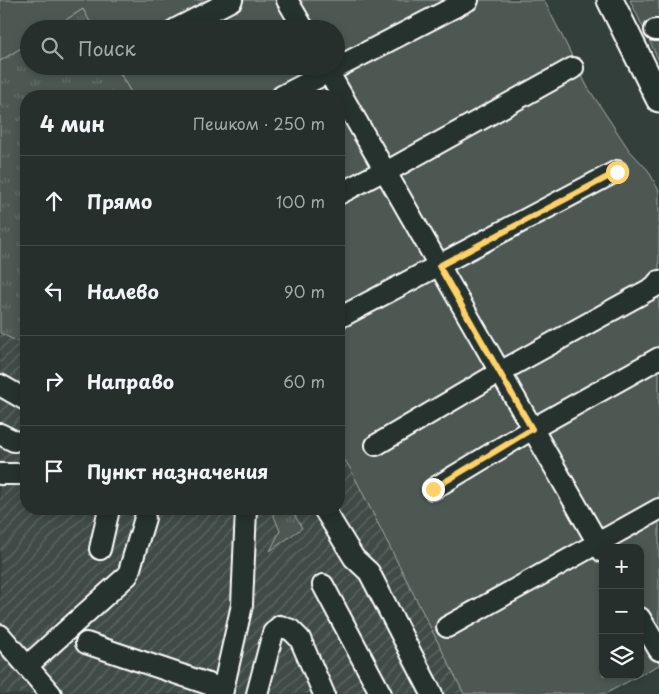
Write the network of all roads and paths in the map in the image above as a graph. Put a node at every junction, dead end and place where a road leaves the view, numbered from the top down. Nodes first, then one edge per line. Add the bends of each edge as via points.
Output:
1 (232, 0) edge
2 (287, 0) edge
3 (468, 0) edge
4 (610, 0) edge
5 (193, 20) edge
6 (299, 20) edge
7 (345, 60) edge
8 (573, 68) dead end
9 (316, 75) edge
10 (329, 75) edge
11 (292, 90) edge
12 (338, 90) edge
13 (659, 99) edge
14 (345, 102) edge
15 (386, 172) junction
16 (617, 172) dead end
17 (345, 191) edge
18 (439, 266) junction
19 (659, 281) edge
20 (345, 315) edge
21 (659, 358) edge
22 (500, 372) junction
23 (0, 385) edge
24 (20, 397) edge
25 (532, 429) junction
26 (376, 445) dead end
27 (0, 474) edge
28 (20, 474) edge
29 (433, 489) dead end
30 (659, 509) edge
31 (108, 515) edge
32 (246, 515) edge
33 (328, 515) edge
34 (145, 518) dead end
35 (606, 544) edge
36 (599, 546) edge
37 (100, 549) dead end
38 (599, 549) edge
39 (323, 585) dead end
40 (644, 625) edge
41 (447, 627) dead end
42 (0, 635) edge
43 (86, 643) dead end
44 (659, 650) edge
45 (27, 666) junction
46 (222, 692) edge
47 (51, 694) edge
48 (257, 694) edge
49 (324, 694) edge
50 (381, 694) edge
51 (432, 694) edge

1 - 5 street
2 - 6 street
3 - 7 street
4 - 13 main road
8 - 15 street
9 - 11 street
10 - 12 street
14 - 15 street
15 - 17 street
15 - 18 street
16 - 18 street
18 - 20 street
18 - 22 street
19 - 22 street via 647,291
21 - 25 street
22 - 25 street
22 - 26 street
23 - 24 street
25 - 29 street
25 - 36 street
27 - 28 street
30 - 35 street
31 - 37 street
32 - 46 street via 242,606
33 - 51 street via 354,558 369,572
34 - 45 street via 128,576
38 - 41 street
39 - 50 street
40 - 44 street
42 - 45 street
43 - 46 street
45 - 47 street
48 - 49 street via 273,633 280,626 300,638

